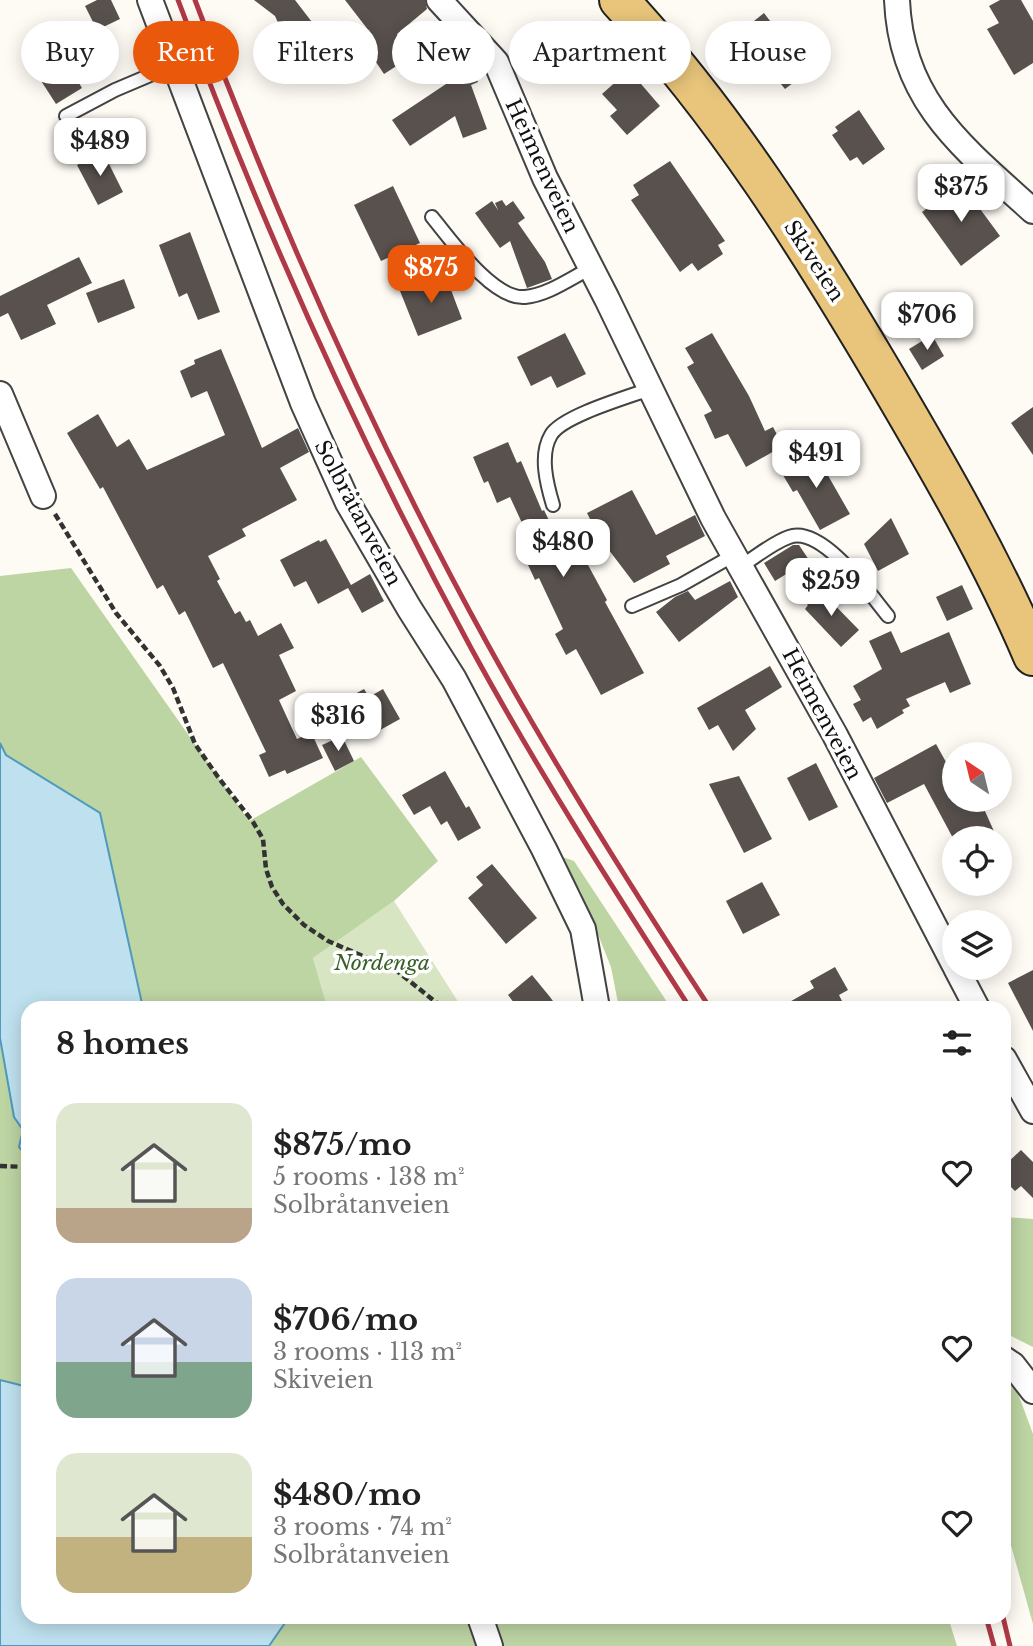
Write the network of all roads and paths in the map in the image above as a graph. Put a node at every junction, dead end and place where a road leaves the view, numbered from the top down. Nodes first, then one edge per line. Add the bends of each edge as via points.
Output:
1 (150, 0) edge
2 (439, 0) edge
3 (897, 0) edge
4 (615, 12) edge
5 (158, 21) edge
6 (496, 62) junction
7 (133, 83) edge
8 (181, 84) edge
9 (66, 116) dead end
10 (1033, 211) edge
11 (432, 217) dead end
12 (591, 268) junction
13 (650, 389) junction
14 (0, 394) edge
15 (43, 496) joint
16 (553, 505) dead end
17 (738, 560) junction
18 (632, 606) dead end
19 (888, 616) dead end
20 (1033, 656) edge
21 (942, 941) edge
22 (962, 980) edge
23 (434, 1001) edge
24 (596, 1001) edge
25 (973, 1001) edge
26 (1011, 1072) edge
27 (1033, 1111) edge
28 (0, 1166) edge
29 (21, 1167) edge
30 (1011, 1364) edge
31 (1033, 1391) edge
32 (482, 1624) edge
33 (490, 1646) edge

1 - 5 street, Solbråtanveien
2 - 6 street, Heimenveien
3 - 10 street via 908,65 930,107 979,162
4 - 6 path via 598,23
4 - 20 main road, Skiveien via 669,57 723,126 829,283 963,511
6 - 12 street, Heimenveien via 545,178
7 - 9 lane
8 - 24 street, Solbråtanveien via 309,415 348,503 454,679 550,860 583,929
11 - 12 lane via 480,273 515,297 534,295
12 - 13 street, Heimenveien
13 - 16 lane via 578,416 550,436 545,465
13 - 17 street, Heimenveien
14 - 15 street
15 - 23 path via 116,613 160,666 195,744 253,822 263,839 272,887 283,904 328,941 397,971
17 - 18 lane
17 - 19 lane via 789,537 807,537 839,560
17 - 21 street, Heimenveien
22 - 25 street, Heimenveien
26 - 27 street
28 - 29 path
30 - 31 street
32 - 33 street

